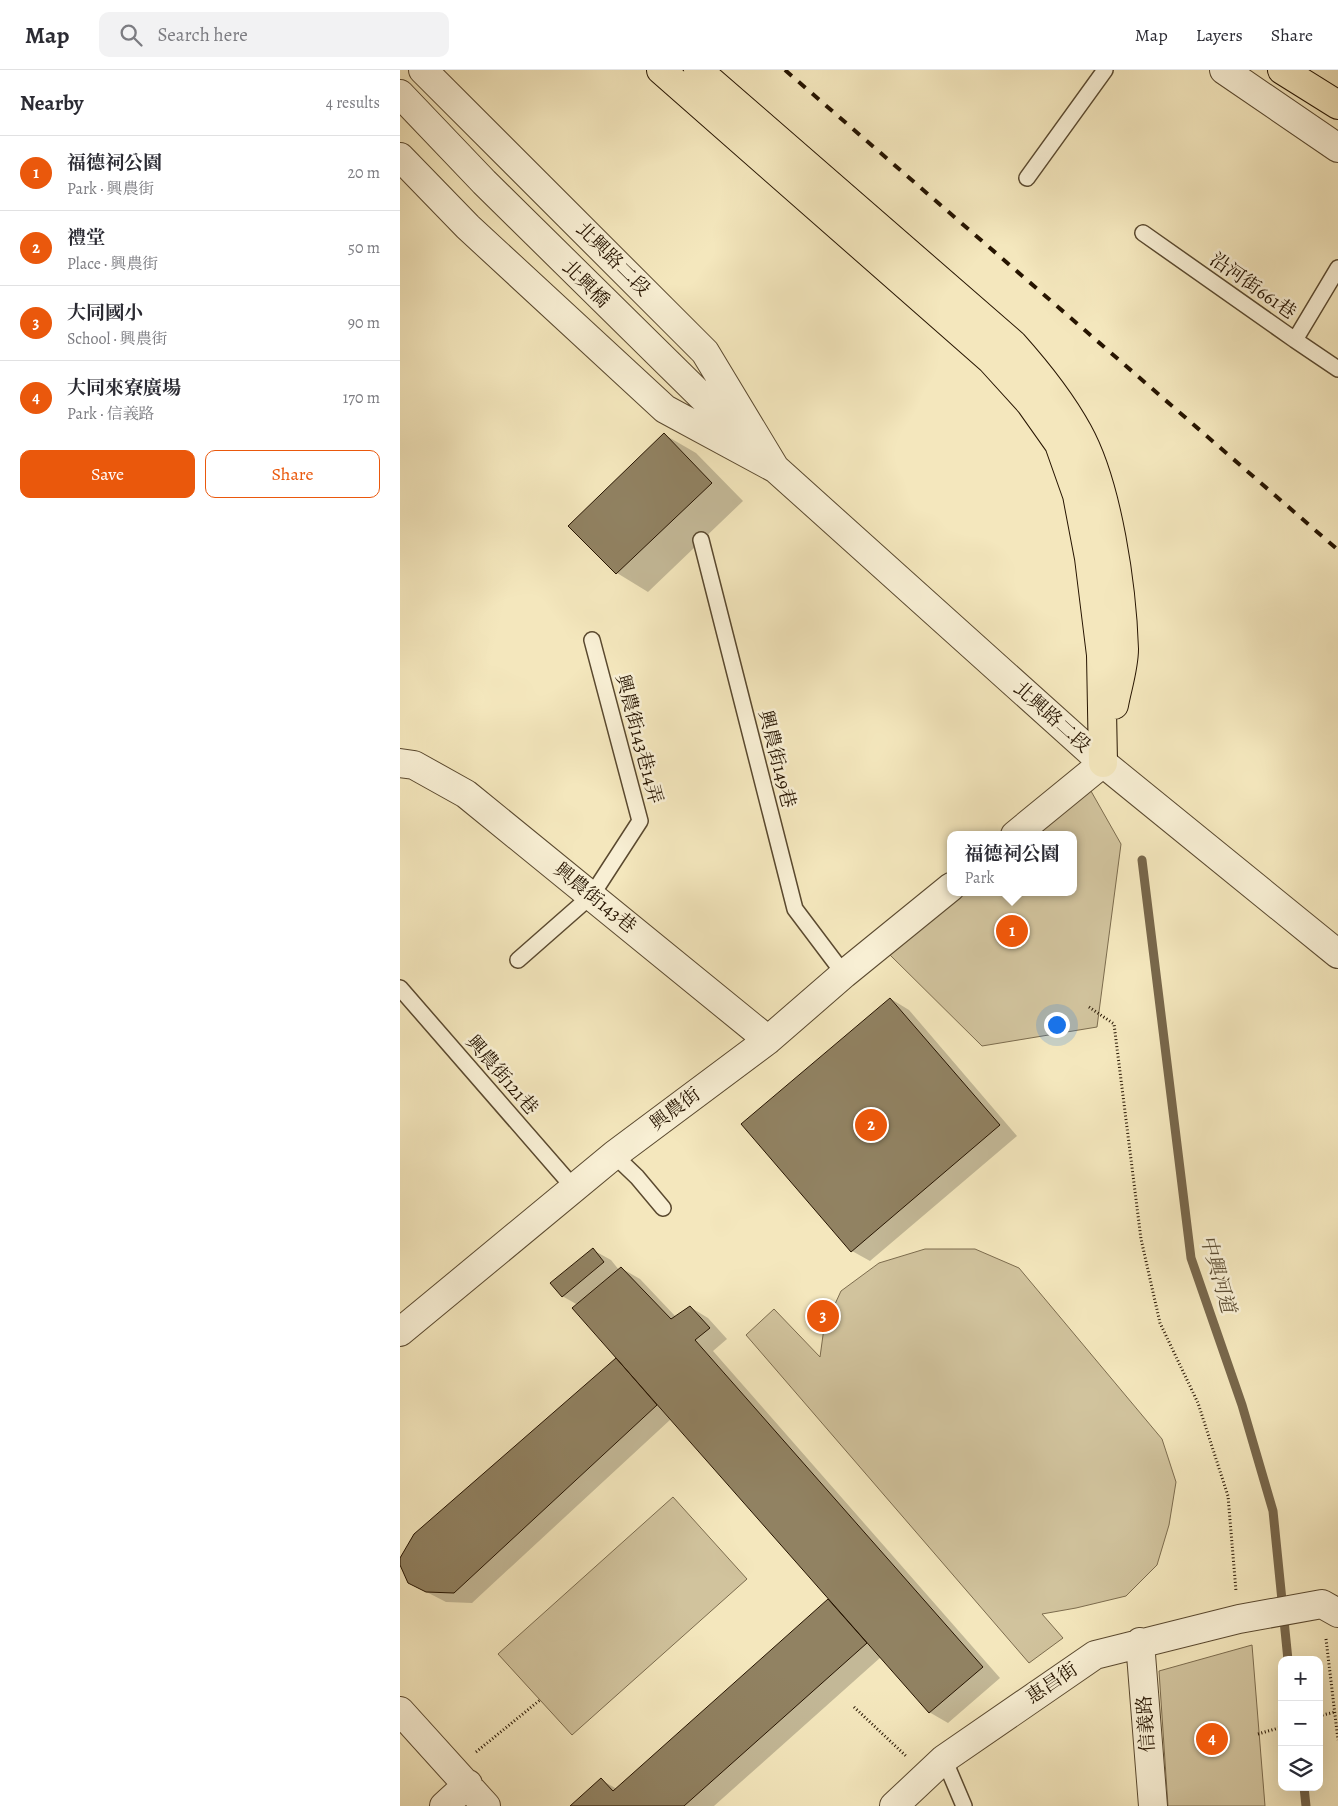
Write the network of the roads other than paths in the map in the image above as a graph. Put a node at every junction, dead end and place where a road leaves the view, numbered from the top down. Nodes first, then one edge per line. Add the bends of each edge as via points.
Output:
1 (424, 70) edge
2 (662, 70) edge
3 (698, 70) edge
4 (1105, 70) edge
5 (1224, 70) edge
6 (1282, 70) edge
7 (400, 94) edge
8 (1338, 105) edge
9 (1338, 148) edge
10 (400, 157) edge
11 (1027, 178) dead end
12 (1143, 233) dead end
13 (1338, 268) edge
14 (1295, 340) junction
15 (1338, 369) edge
16 (776, 469) junction
17 (700, 540) dead end
18 (592, 640) dead end
19 (1103, 763) junction
20 (407, 764) edge
21 (1020, 831) edge
22 (947, 890) edge
23 (592, 895) junction
24 (1338, 954) edge
25 (518, 960) dead end
26 (844, 974) junction
27 (400, 988) edge
28 (768, 1040) junction
29 (614, 1155) junction
30 (574, 1188) junction
31 (663, 1208) dead end
32 (400, 1332) edge
33 (1330, 1608) edge
34 (1140, 1642) junction
35 (400, 1711) edge
36 (935, 1767) junction
37 (461, 1777) junction
38 (444, 1806) edge
39 (486, 1806) edge
40 (894, 1806) edge
41 (964, 1806) edge
42 (1153, 1806) edge

1 - 16 street, 北興路二段 via 705,352
2 - 19 highway via 992,360 1030,403 1059,444 1077,495 1089,558 1101,655
3 - 19 highway via 1014,344 1050,386 1079,434 1101,490 1115,559 1124,651
4 - 11 lane
5 - 9 street
6 - 8 highway
7 - 16 street, 北興橋 via 484,182
10 - 16 street, 北興路二段 via 468,227 665,409
12 - 14 lane, 沿河街661巷
13 - 14 lane, 沿河街661巷
14 - 15 lane
16 - 19 street, 北興路二段
17 - 26 lane, 興農街149巷 via 795,908
18 - 23 lane, 興農街143巷14弄 via 640,821
19 - 21 street
19 - 24 street, 北興路二段
20 - 23 street, 興農街143巷 via 466,794
22 - 26 street, 興農街
23 - 25 lane, 興農街143巷14弄
23 - 28 street, 興農街143巷
26 - 28 street, 興農街
27 - 30 lane, 興農街121巷
28 - 29 street, 興農街
29 - 30 street, 興農街
29 - 31 lane
30 - 32 street, 興農街
33 - 34 street, 惠昌街 via 1239,1619
34 - 36 street, 惠昌街 via 1095,1655
34 - 42 street, 信義路
35 - 37 street
36 - 40 street, 惠昌街
36 - 41 lane
37 - 38 street
37 - 39 street

